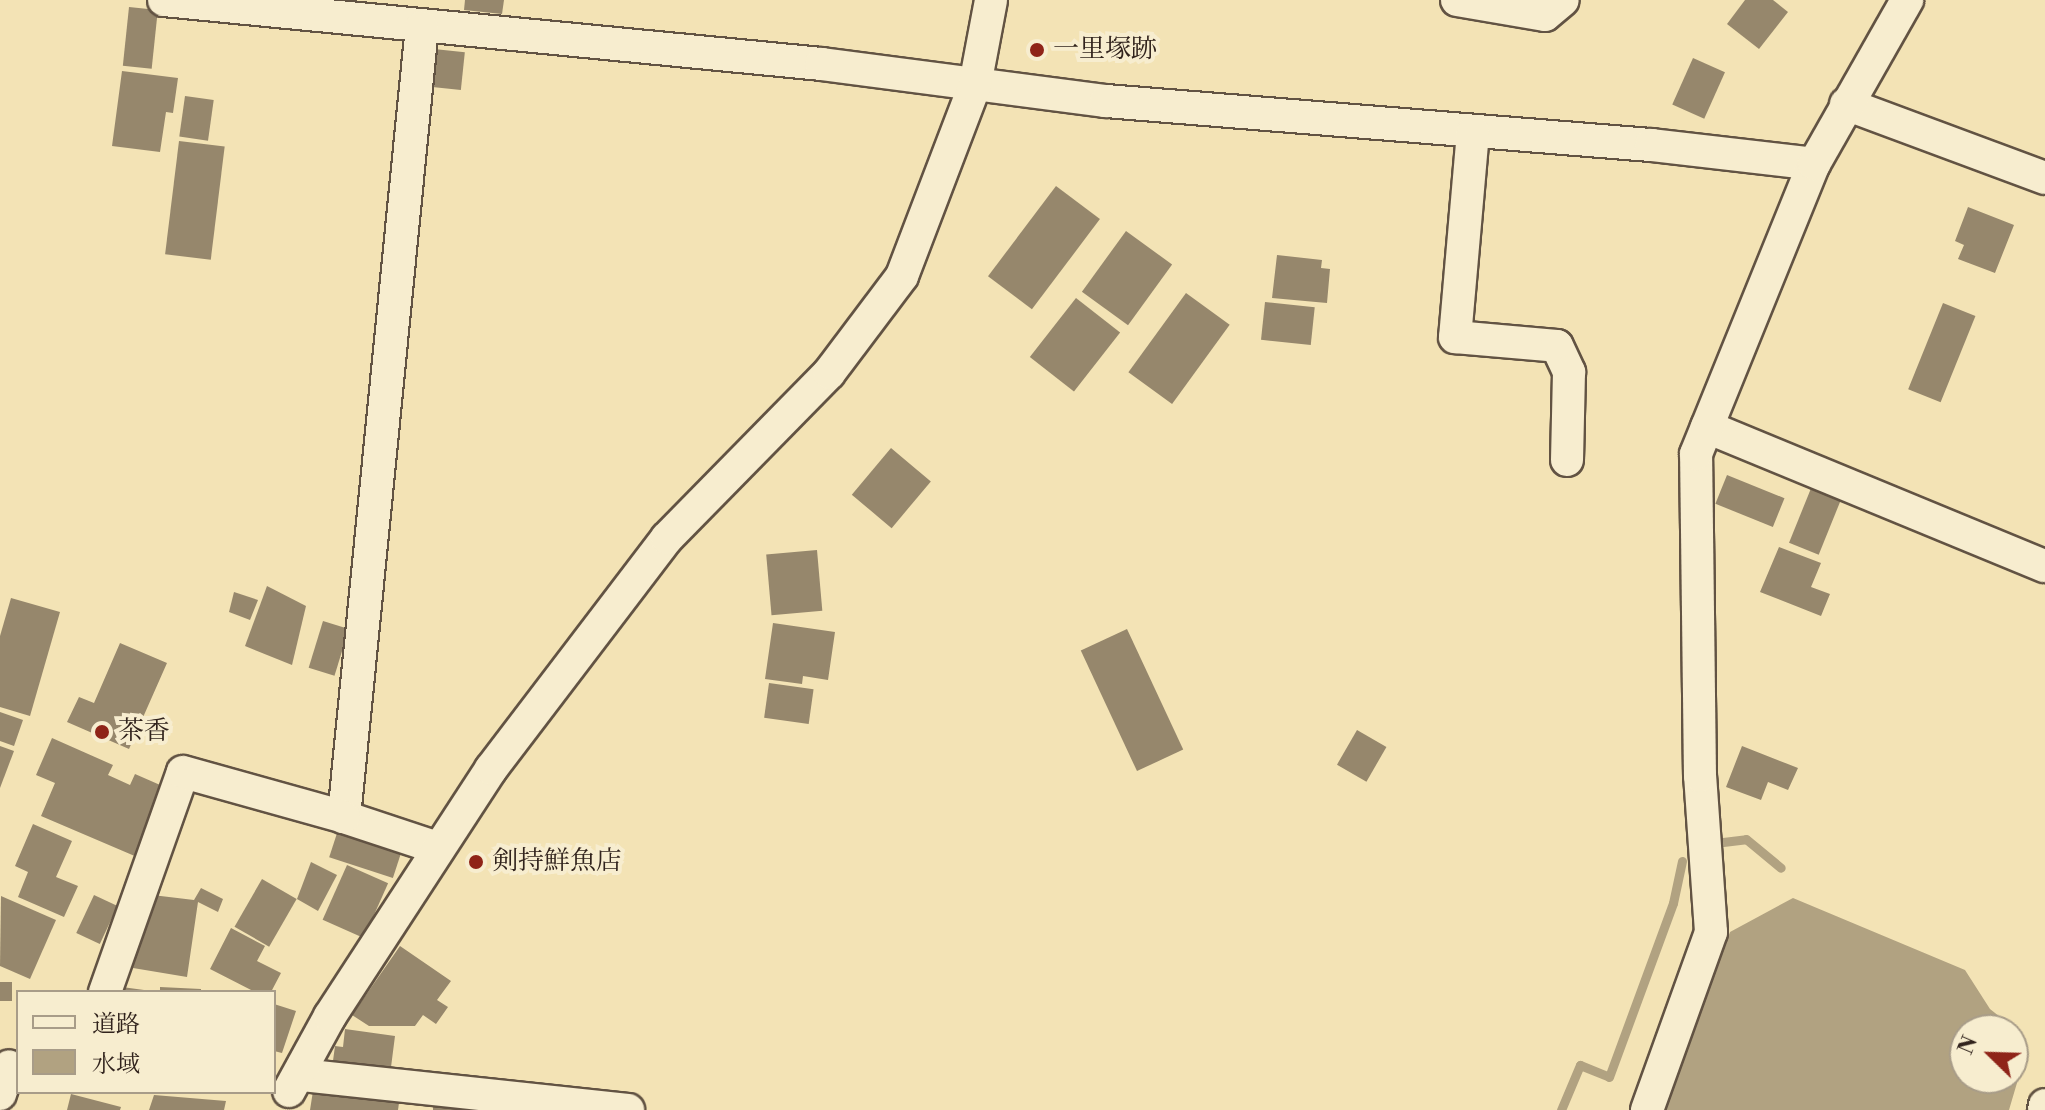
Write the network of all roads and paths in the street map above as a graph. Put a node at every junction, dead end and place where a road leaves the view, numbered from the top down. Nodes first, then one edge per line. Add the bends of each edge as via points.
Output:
1 (164, 0) edge
2 (991, 0) edge
3 (1563, 0) edge
4 (1907, 0) edge
5 (1467, 1) edge
6 (422, 27) junction
7 (975, 85) junction
8 (1846, 104) junction
9 (1473, 132) junction
10 (1814, 164) junction
11 (2045, 178) edge
12 (1707, 427) junction
13 (1567, 460) dead end
14 (2045, 566) edge
15 (344, 817) junction
16 (438, 848) junction
17 (106, 990) edge
18 (287, 1091) edge
19 (628, 1110) edge
20 (1647, 1110) edge

1 - 6 street
2 - 7 street
3 - 5 street via 1545,15
4 - 8 street
6 - 7 street via 821,64
6 - 15 street
7 - 9 street
7 - 16 street via 902,276 829,373 667,538
8 - 10 street
8 - 11 street
9 - 10 street
9 - 13 street via 1455,337 1557,346 1569,372
10 - 12 street
12 - 14 street
12 - 20 street via 1696,454 1694,532 1700,776 1711,932
15 - 16 street
15 - 17 street via 183,772
16 - 18 street
18 - 19 street

